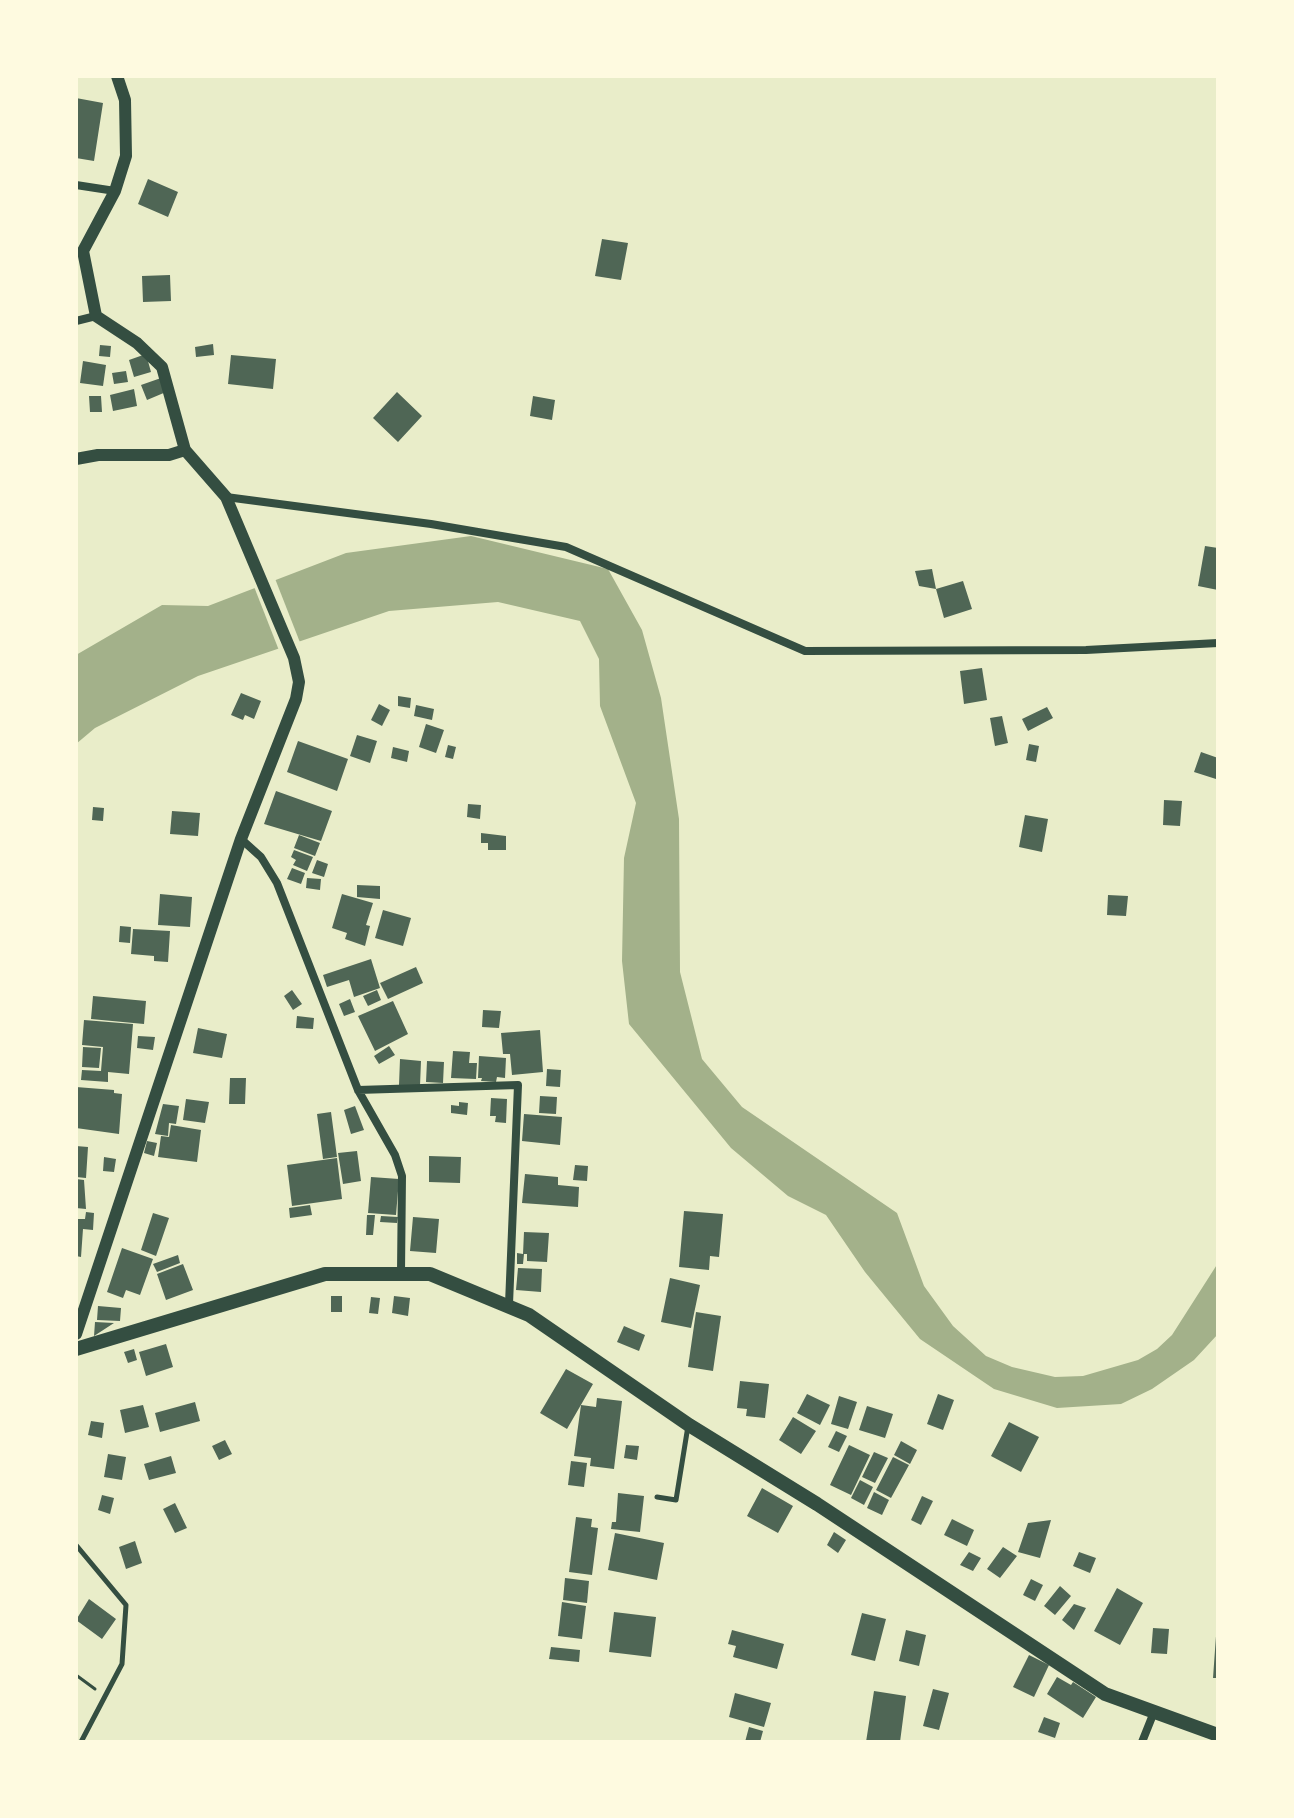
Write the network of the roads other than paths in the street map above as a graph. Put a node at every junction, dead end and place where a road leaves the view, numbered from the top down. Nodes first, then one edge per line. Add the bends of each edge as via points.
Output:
1 (117, 76) edge
2 (76, 185) edge
3 (115, 191) junction
4 (96, 316) junction
5 (76, 321) edge
6 (185, 450) junction
7 (76, 459) edge
8 (226, 497) junction
9 (1218, 643) edge
10 (241, 839) junction
11 (358, 1090) junction
12 (401, 1272) junction
13 (509, 1304) junction
14 (76, 1334) edge
15 (76, 1349) edge
16 (689, 1425) junction
17 (657, 1497) dead end
18 (76, 1545) edge
19 (1154, 1712) junction
20 (1218, 1735) edge
21 (81, 1742) edge
22 (1142, 1742) edge

1 - 3 street via 125,100 126,156
2 - 3 street
3 - 4 street via 83,251
4 - 5 street
4 - 6 street via 162,367
6 - 7 street
6 - 8 street
8 - 9 street via 566,547 805,651 1086,650
8 - 10 street via 294,658 299,682
10 - 11 street via 261,857 277,883
10 - 14 street
11 - 12 street via 402,1176
11 - 13 street via 518,1085
12 - 13 main road via 430,1274
12 - 15 main road via 325,1274
13 - 16 main road
16 - 17 lane via 676,1500
16 - 19 main road via 1105,1694
18 - 21 lane via 126,1605 122,1664
19 - 20 main road
19 - 22 street

